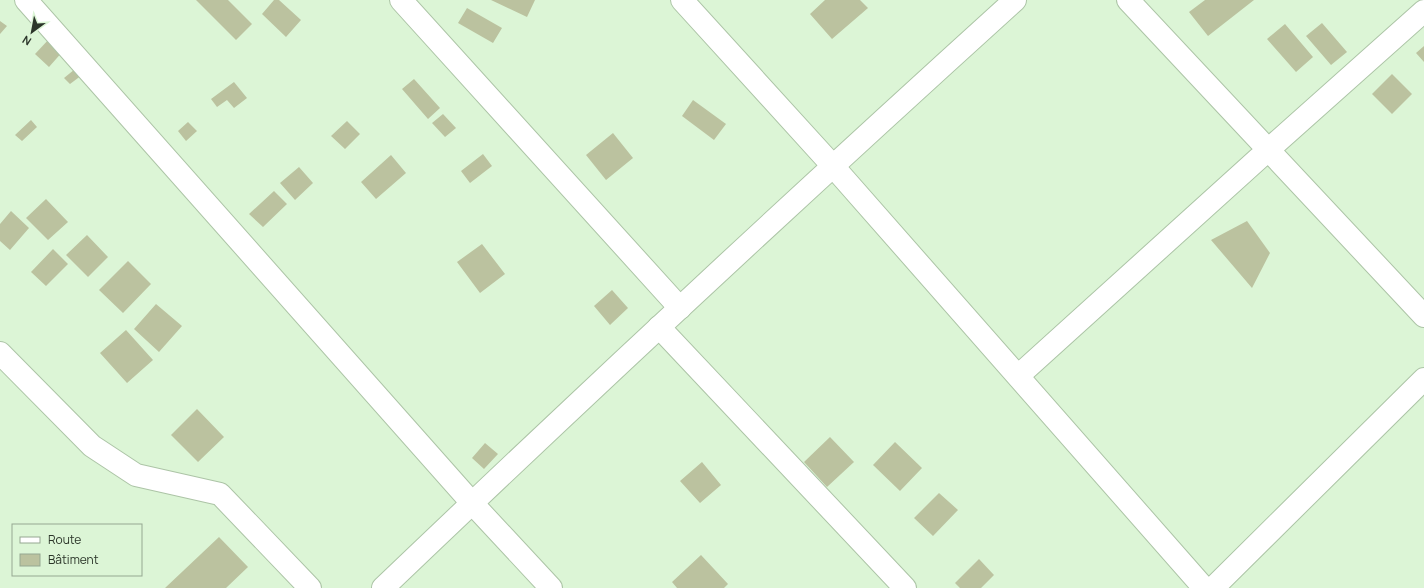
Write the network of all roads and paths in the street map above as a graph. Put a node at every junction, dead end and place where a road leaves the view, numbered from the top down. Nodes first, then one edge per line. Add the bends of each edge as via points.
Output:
1 (26, 0) edge
2 (401, 0) edge
3 (682, 0) edge
4 (1015, 0) edge
5 (1128, 0) edge
6 (1424, 11) edge
7 (1268, 150) junction
8 (832, 165) junction
9 (680, 308) junction
10 (1424, 316) edge
11 (659, 327) junction
12 (0, 353) edge
13 (1018, 376) junction
14 (1424, 379) edge
15 (472, 503) junction
16 (310, 588) edge
17 (383, 588) edge
18 (551, 588) edge
19 (905, 588) edge
20 (1204, 588) edge
21 (1213, 588) edge

1 - 15 street
2 - 9 street
3 - 8 street
4 - 8 street
5 - 7 street
6 - 7 street
7 - 10 street
7 - 13 street
8 - 9 street
8 - 13 street
9 - 11 street
11 - 15 street
11 - 19 street
12 - 16 street via 92,446 136,475 220,494
13 - 20 street
14 - 21 street
15 - 17 street
15 - 18 street

